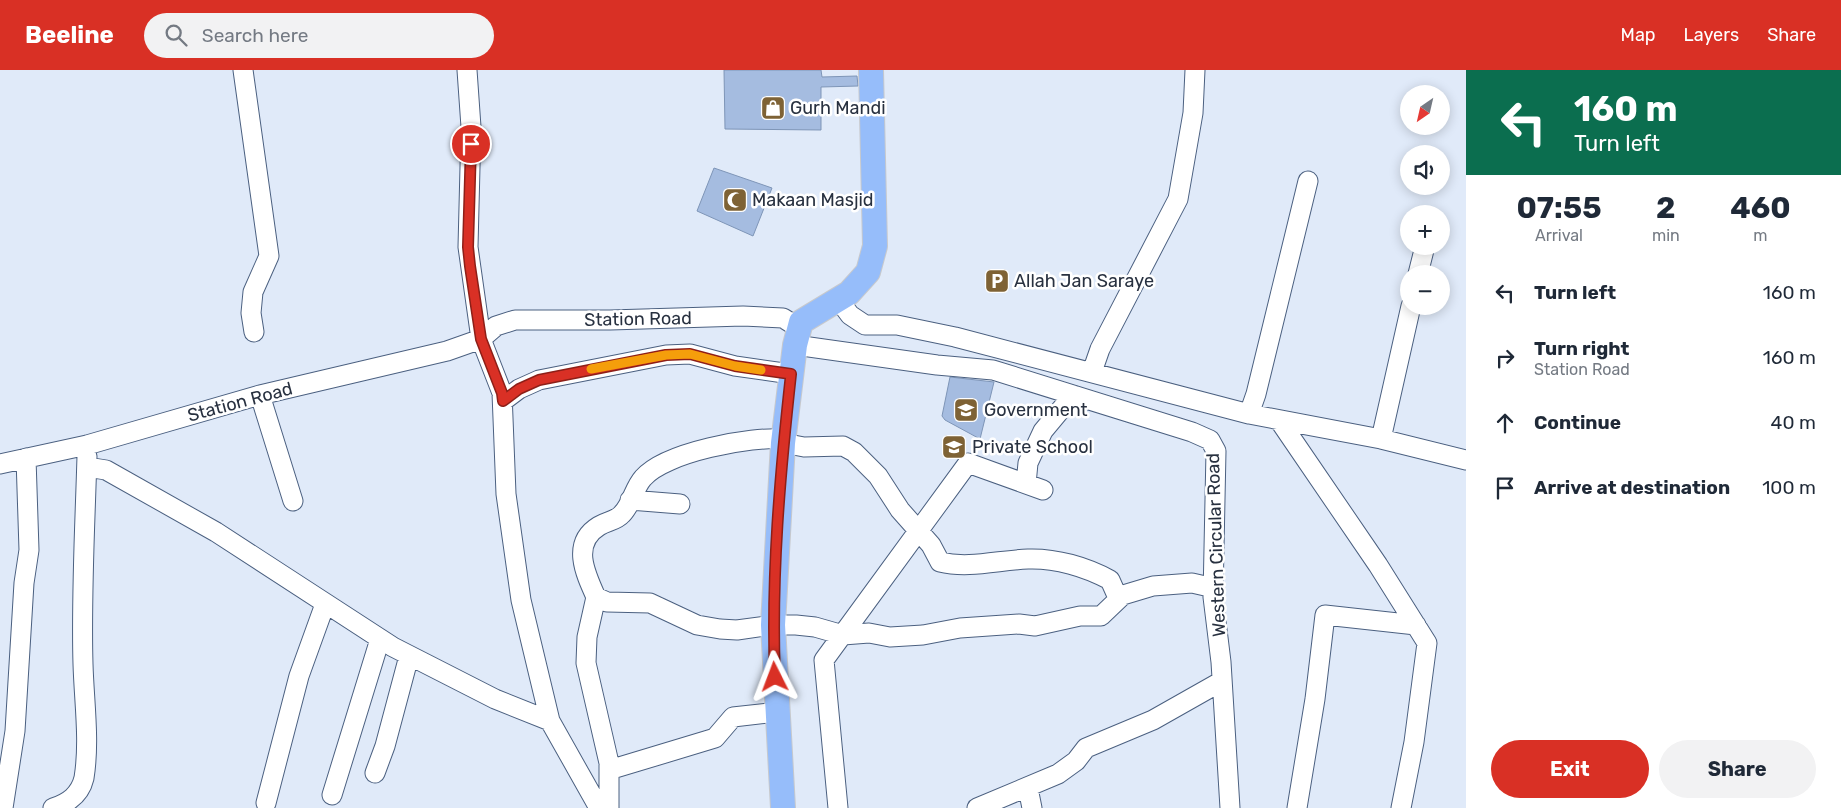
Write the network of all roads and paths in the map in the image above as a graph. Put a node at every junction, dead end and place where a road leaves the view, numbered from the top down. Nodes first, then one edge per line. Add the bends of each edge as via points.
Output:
1 (243, 70) edge
2 (467, 70) edge
3 (871, 70) edge
4 (1195, 70) edge
5 (1308, 181) dead end
6 (838, 299) junction
7 (1409, 315) edge
8 (254, 332) dead end
9 (797, 336) junction
10 (481, 339) junction
11 (1092, 372) junction
12 (791, 374) junction
13 (1073, 394) junction
14 (260, 395) junction
15 (1200, 400) junction
16 (503, 401) junction
17 (1249, 414) junction
18 (1279, 420) junction
19 (1192, 432) junction
20 (1381, 439) junction
21 (784, 441) junction
22 (87, 445) junction
23 (26, 458) junction
24 (1466, 460) edge
25 (0, 464) edge
26 (87, 467) junction
27 (630, 500) junction
28 (293, 501) dead end
29 (680, 504) dead end
30 (920, 532) junction
31 (1214, 588) junction
32 (596, 597) junction
33 (1118, 598) junction
34 (325, 604) junction
35 (773, 625) junction
36 (1416, 625) junction
37 (843, 635) junction
38 (380, 639) junction
39 (409, 656) junction
40 (1222, 681) junction
41 (777, 712) junction
42 (550, 721) junction
43 (609, 770) junction
44 (375, 773) dead end
45 (1028, 788) junction
46 (332, 795) dead end
47 (266, 803) dead end
48 (63, 806) edge
49 (3, 808) edge
50 (599, 808) edge
51 (609, 808) edge
52 (783, 808) edge
53 (838, 808) edge
54 (977, 808) edge
55 (1032, 808) edge
56 (1230, 808) edge
57 (1297, 808) edge
58 (1401, 808) edge

1 - 8 street via 269,256 253,292 251,313
2 - 10 street via 471,127 468,247
3 - 6 main road via 875,246 868,272 849,293
4 - 11 street via 1193,113 1178,199 1100,349
5 - 17 street
6 - 9 main road via 801,322
6 - 11 street via 850,315 865,325 897,325
7 - 20 street
9 - 10 street, Station Road via 783,318 743,316 515,320 496,326
9 - 12 main road
9 - 13 street, Western Circular Road via 937,365 993,370
10 - 14 street, Station Road via 447,351
10 - 16 street
11 - 15 street
12 - 16 street via 735,366 690,354 666,355 539,380
12 - 21 main road
13 - 19 street, Western Circular Road
13 - 30 street via 1043,430 1028,463 1035,487 968,463
14 - 22 street, Station Road
14 - 28 street
15 - 17 street
15 - 19 street
16 - 42 street via 506,494 521,600
17 - 18 street
18 - 20 street
18 - 36 street
19 - 31 street, Western Circular Road via 1210,440 1216,451
20 - 24 street
21 - 27 street via 752,440 678,457 643,477
21 - 30 street via 804,447 844,446 854,452 878,476 900,510
21 - 35 main road
22 - 23 street, Station Road
22 - 26 street
23 - 25 street, Station Road
23 - 49 street via 28,550 15,731
26 - 34 street via 106,470 216,532
26 - 48 street via 82,584 86,726 84,779 77,793
27 - 29 street
27 - 32 street via 622,514 598,526 585,539 582,556
30 - 33 street via 940,562 955,566 1030,559 1061,562 1110,580
30 - 37 street via 896,559
31 - 33 street via 1192,583 1153,586
31 - 40 street, Western Circular Road
32 - 35 street via 607,602 650,603 681,619 714,628 737,630
32 - 43 street via 587,637 586,663
33 - 37 street via 1102,616 1080,616 1035,626 960,628 890,637 869,633
34 - 38 street
34 - 47 street via 299,676
35 - 37 street via 814,627
35 - 41 main road
36 - 57 street via 1325,615
36 - 58 street via 1427,643 1414,742
37 - 53 street via 824,660
38 - 39 street
38 - 46 street
39 - 42 street via 495,699
39 - 44 street
40 - 45 street via 1153,720 1086,748 1076,761 1058,774
40 - 56 street, Western Circular Road
41 - 43 street via 733,717 715,738
41 - 52 main road
42 - 50 street
43 - 51 street
45 - 54 street
45 - 55 street

